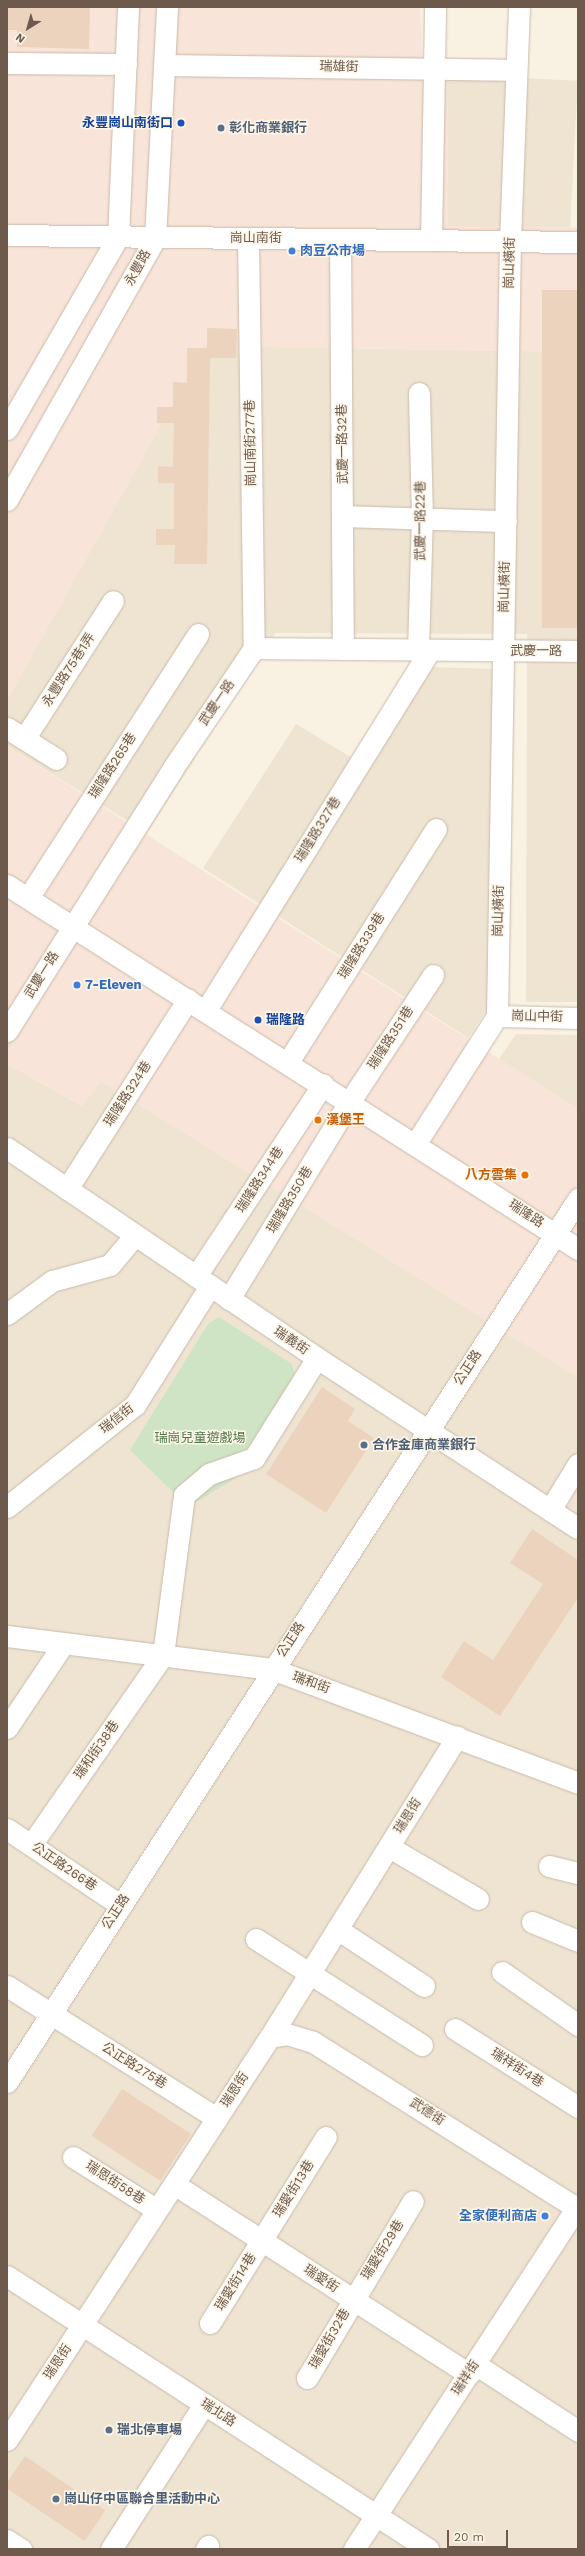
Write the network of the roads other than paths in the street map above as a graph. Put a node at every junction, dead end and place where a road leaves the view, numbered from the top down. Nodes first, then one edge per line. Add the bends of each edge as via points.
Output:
1 (128, 7) edge
2 (167, 7) edge
3 (435, 7) edge
4 (518, 7) edge
5 (7, 63) edge
6 (126, 64) junction
7 (164, 65) junction
8 (436, 69) junction
9 (515, 70) junction
10 (7, 235) edge
11 (118, 237) junction
12 (155, 238) junction
13 (248, 238) junction
14 (340, 239) junction
15 (431, 240) junction
16 (510, 241) junction
17 (578, 242) edge
18 (419, 393) dead end
19 (7, 429) edge
20 (7, 500) edge
21 (344, 516) junction
22 (422, 518) junction
23 (506, 521) junction
24 (113, 601) dead end
25 (198, 634) dead end
26 (254, 648) junction
27 (343, 649) junction
28 (424, 650) junction
29 (504, 650) junction
30 (578, 651) edge
31 (7, 728) edge
32 (24, 739) junction
33 (56, 759) dead end
34 (436, 830) dead end
35 (7, 885) edge
36 (28, 898) junction
37 (73, 926) junction
38 (433, 975) dead end
39 (188, 999) junction
40 (14, 1003) edge
41 (206, 1010) junction
42 (497, 1016) junction
43 (578, 1018) edge
44 (7, 1031) edge
45 (288, 1062) junction
46 (323, 1084) junction
47 (350, 1101) junction
48 (416, 1143) junction
49 (7, 1148) edge
50 (67, 1189) junction
51 (578, 1199) edge
52 (556, 1234) junction
53 (135, 1235) junction
54 (578, 1249) edge
55 (203, 1281) junction
56 (229, 1299) junction
57 (7, 1314) edge
58 (317, 1358) junction
59 (428, 1430) junction
60 (578, 1464) edge
61 (7, 1506) edge
62 (550, 1510) junction
63 (578, 1528) edge
64 (7, 1636) edge
65 (64, 1643) junction
66 (163, 1655) junction
67 (272, 1669) junction
68 (7, 1728) edge
69 (457, 1737) junction
70 (578, 1783) edge
71 (7, 1829) edge
72 (31, 1845) junction
73 (389, 1847) junction
74 (549, 1866) dead end
75 (578, 1873) edge
76 (478, 1899) dead end
77 (120, 1905) junction
78 (532, 1922) dead end
79 (337, 1929) junction
80 (256, 1939) dead end
81 (578, 1941) edge
82 (502, 1972) dead end
83 (310, 1973) junction
84 (7, 1986) edge
85 (424, 1986) dead end
86 (51, 2013) junction
87 (578, 2024) edge
88 (455, 2029) dead end
89 (270, 2037) junction
90 (422, 2045) dead end
91 (7, 2082) edge
92 (578, 2107) edge
93 (217, 2118) junction
94 (326, 2137) dead end
95 (73, 2157) dead end
96 (174, 2184) junction
97 (413, 2201) dead end
98 (578, 2208) edge
99 (157, 2210) junction
100 (262, 2240) junction
101 (7, 2276) edge
102 (352, 2299) junction
103 (210, 2323) dead end
104 (82, 2325) junction
105 (472, 2369) junction
106 (307, 2378) dead end
107 (204, 2404) junction
108 (578, 2431) edge
109 (7, 2440) edge
110 (376, 2515) junction
111 (7, 2540) edge
112 (21, 2549) edge
113 (111, 2549) edge
114 (354, 2549) edge
115 (428, 2549) edge

1 - 6 street
2 - 7 street, 永豐路
3 - 8 street
4 - 9 street, 崗山橫街
5 - 6 street
6 - 11 street
7 - 8 street, 瑞雄街
7 - 12 street, 永豐路
8 - 9 street, 瑞雄街
8 - 15 street
9 - 16 street, 崗山橫街
10 - 11 street, 崗山南街
11 - 12 street, 崗山南街
11 - 19 street
12 - 13 street, 崗山南街
12 - 20 street, 永豐路
13 - 14 street, 崗山南街
13 - 26 street, 崗山南街277巷
14 - 15 street, 崗山南街
14 - 21 street, 武慶一路32巷
15 - 16 street, 崗山南街
16 - 17 street, 崗山南街
16 - 23 street, 崗山橫街
18 - 22 street, 武慶一路22巷
21 - 22 street
21 - 27 street, 武慶一路32巷
22 - 23 street
22 - 28 street, 武慶一路22巷
23 - 29 street, 崗山橫街
24 - 32 street, 永豐路75巷1弄
25 - 36 street, 瑞隆路265巷
26 - 27 street, 武慶一路
26 - 37 street, 武慶一路
27 - 28 street, 武慶一路
28 - 29 street, 武慶一路
28 - 41 street, 瑞隆路327巷
29 - 30 street, 武慶一路
29 - 42 street, 崗山橫街
31 - 32 street
32 - 33 street
34 - 45 street, 瑞隆路339巷
35 - 36 street, 瑞隆路
36 - 37 street, 瑞隆路
37 - 39 street, 瑞隆路
37 - 40 street, 武慶一路
38 - 47 street, 瑞隆路351巷
39 - 41 street, 瑞隆路
39 - 50 street, 瑞隆路324巷
40 - 44 street, 武慶一路
41 - 45 street, 瑞隆路
42 - 43 street, 崗山中街
42 - 48 street
45 - 46 street, 瑞隆路
46 - 47 street, 瑞隆路
46 - 55 street, 瑞隆路344巷
47 - 48 street, 瑞隆路
47 - 56 street, 瑞隆路350巷
48 - 52 street, 瑞隆路
49 - 50 street, 瑞義街
50 - 53 street, 瑞義街
51 - 52 street, 公正路
52 - 54 street, 瑞隆路
52 - 59 street, 公正路
53 - 55 street, 瑞義街
53 - 57 street via 110,1265 52,1280
55 - 56 street, 瑞義街
55 - 61 street, 瑞信街 via 135,1405
56 - 58 street, 瑞義街
58 - 59 street, 瑞義街
58 - 66 street via 254,1458 209,1474 184,1495
59 - 62 street, 瑞義街
59 - 67 street, 公正路
60 - 62 street
62 - 63 street, 瑞義街
64 - 65 street, 瑞和街
65 - 66 street, 瑞和街
65 - 68 street
66 - 67 street, 瑞和街
66 - 72 street, 瑞和街38巷
67 - 69 street, 瑞和街
67 - 77 street, 公正路
69 - 70 street, 瑞和街
69 - 73 street, 瑞恩街
71 - 72 street, 公正路266巷
72 - 77 street, 公正路266巷
73 - 76 street
73 - 79 street, 瑞恩街
74 - 75 street
77 - 86 street, 公正路
78 - 81 street
79 - 83 street, 瑞恩街
79 - 85 street
80 - 83 street
82 - 87 street
83 - 89 street, 瑞恩街
83 - 90 street
84 - 86 street
86 - 91 street, 公正路
86 - 93 street, 公正路275巷
88 - 92 street, 瑞祥街4巷
89 - 93 street, 瑞恩街
89 - 98 street, 武德街 via 287,2034 313,2042
93 - 96 street, 瑞恩街
94 - 100 street, 瑞愛街13巷
95 - 99 street, 瑞恩街58巷
96 - 99 street, 瑞恩街
96 - 100 street, 瑞愛街
97 - 102 street, 瑞愛街29巷
98 - 105 street, 瑞祥街
99 - 104 street, 瑞恩街
100 - 102 street, 瑞愛街
100 - 103 street, 瑞愛街14巷
101 - 104 street, 瑞北路
102 - 105 street, 瑞愛街
102 - 106 street, 瑞愛街32巷
104 - 107 street, 瑞北路
104 - 109 street, 瑞恩街
105 - 108 street, 瑞愛街
105 - 110 street, 瑞祥街
107 - 110 street, 瑞北路
107 - 113 street
110 - 114 street, 瑞祥街
110 - 115 street, 瑞北路
111 - 112 street

